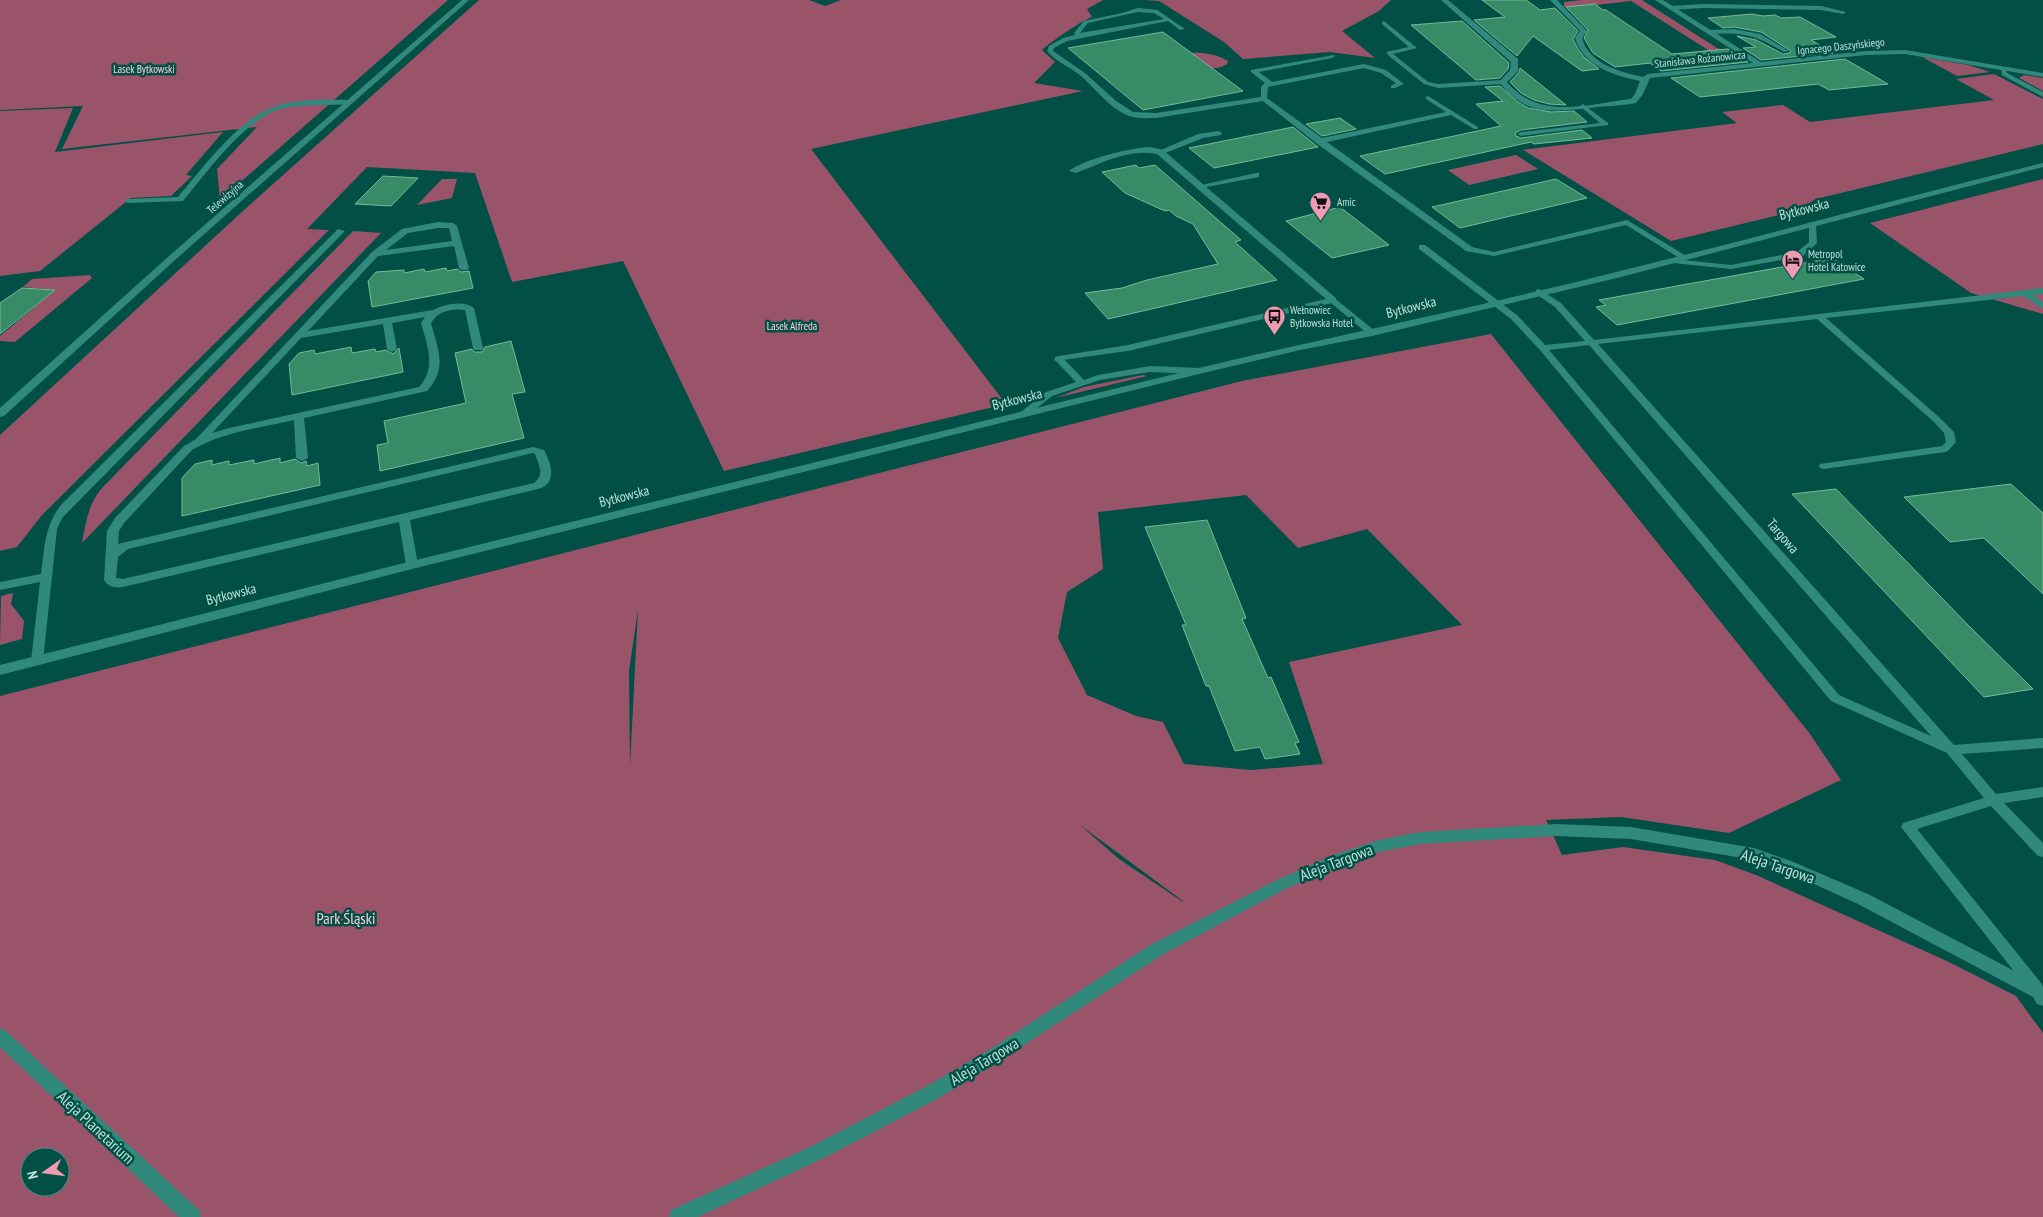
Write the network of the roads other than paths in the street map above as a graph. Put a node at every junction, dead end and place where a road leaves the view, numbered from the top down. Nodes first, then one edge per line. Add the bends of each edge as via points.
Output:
1 (466, 0) edge
2 (1444, 0) edge
3 (1553, 0) edge
4 (1658, 0) edge
5 (1671, 8) junction
6 (1843, 12) dead end
7 (1169, 19) junction
8 (1384, 22) dead end
9 (1182, 28) dead end
10 (1710, 32) junction
11 (1079, 37) junction
12 (1786, 51) dead end
13 (1332, 56) dead end
14 (1760, 64) junction
15 (2003, 68) junction
16 (2043, 75) edge
17 (1644, 79) junction
18 (1502, 82) junction
19 (1271, 84) junction
20 (1393, 87) dead end
21 (1237, 92) dead end
22 (2043, 95) edge
23 (1428, 98) dead end
24 (1264, 99) junction
25 (1246, 100) junction
26 (351, 102) junction
27 (1583, 106) junction
28 (1453, 114) junction
29 (1476, 128) dead end
30 (1218, 133) dead end
31 (1521, 134) dead end
32 (1319, 141) junction
33 (1160, 152) junction
34 (2043, 165) edge
35 (1073, 171) dead end
36 (1256, 175) dead end
37 (1201, 186) junction
38 (128, 201) dead end
39 (1812, 224) junction
40 (341, 231) dead end
41 (457, 243) junction
42 (1422, 247) dead end
43 (375, 254) junction
44 (1684, 256) junction
45 (1671, 260) junction
46 (464, 268) dead end
47 (2043, 291) edge
48 (1539, 292) junction
49 (2025, 293) junction
50 (1333, 300) junction
51 (1496, 303) junction
52 (2043, 306) edge
53 (437, 312) junction
54 (1819, 316) junction
55 (387, 320) junction
56 (1372, 333) junction
57 (297, 336) junction
58 (1592, 343) junction
59 (478, 348) dead end
60 (1543, 348) junction
61 (392, 349) dead end
62 (1059, 358) joint
63 (1198, 371) junction
64 (1082, 382) junction
65 (0, 414) edge
66 (1024, 414) junction
67 (299, 416) junction
68 (198, 442) junction
69 (302, 458) dead end
70 (1824, 466) dead end
71 (404, 518) junction
72 (112, 556) junction
73 (412, 565) junction
74 (46, 577) junction
75 (0, 586) edge
76 (37, 661) junction
77 (0, 670) edge
78 (2043, 743) edge
79 (1951, 750) junction
80 (2043, 792) edge
81 (1993, 800) junction
82 (2043, 852) edge
83 (2041, 996) edge
84 (0, 1036) edge
85 (192, 1217) edge
86 (678, 1217) edge

1 - 26 street, Telewizyjna
2 - 18 street via 1515,61 1514,71
3 - 17 street, Stanisława Rożanowicza via 1584,31 1578,43 1584,51 1613,72
4 - 5 street
5 - 6 lane via 1811,8
5 - 10 street
7 - 9 lane
7 - 11 lane
7 - 11 lane via 1155,11 1138,10 1086,22 1077,33
8 - 18 lane via 1414,48 1393,50 1390,55 1426,83 1438,86
10 - 12 lane via 1752,32
10 - 14 street
11 - 25 lane via 1065,39 1050,51 1134,115 1147,117
13 - 19 lane via 1253,70
14 - 15 street, Ignacego Daszyńskiego via 1900,52
14 - 17 street, Stanisława Rożanowicza
15 - 16 street, Ignacego Daszyńskiego
15 - 22 lane via 2009,78
17 - 27 street, Stanisława Rożanowicza via 1641,95 1633,101
18 - 27 street, Stanisława Rożanowicza via 1528,104 1540,108 1552,110
19 - 20 lane via 1372,66 1401,84
19 - 24 lane via 1264,87
21 - 25 lane
23 - 28 lane
24 - 25 lane
24 - 32 lane
26 - 38 lane via 314,102 272,109 250,123 180,199
26 - 65 street, Telewizyjna
27 - 31 lane via 1606,124
28 - 29 lane
28 - 32 lane
30 - 33 lane
32 - 44 lane via 1462,245 1477,251 1494,254 1627,222
33 - 35 street via 1139,150
33 - 37 street
34 - 39 street, Bytkowska
36 - 37 lane
37 - 50 street
39 - 44 street, Bytkowska
39 - 45 lane via 1813,243 1800,254 1731,267
40 - 74 lane via 65,507 52,529
41 - 43 street
41 - 43 street via 453,226 438,225 405,231
41 - 46 street
42 - 51 lane
43 - 57 street
44 - 45 street, Bytkowska
45 - 48 street, Bytkowska
47 - 49 lane
48 - 51 street, Bytkowska
48 - 58 lane, Targowa via 1558,305
49 - 52 lane
49 - 54 lane
50 - 56 lane
50 - 62 street via 1128,348
51 - 56 street, Bytkowska
51 - 60 lane via 1514,316
53 - 55 street
53 - 59 street via 462,306 469,308
53 - 67 street via 428,317 426,323 437,368 431,383 423,389
54 - 58 lane
54 - 70 lane via 1937,420 1949,432 1951,442 1945,449
55 - 57 street
55 - 61 street
56 - 63 street, Bytkowska
57 - 68 street
58 - 60 lane
58 - 79 lane, Targowa
60 - 79 lane via 1835,698
62 - 64 lane
63 - 64 lane via 1143,370
63 - 66 street, Bytkowska
64 - 66 lane via 1049,394
66 - 73 street, Bytkowska
67 - 68 street via 229,431
67 - 69 street
68 - 72 street via 188,448 119,521 114,531
71 - 72 street via 116,584 110,580
71 - 72 street via 538,486 546,481 548,475 540,452 526,451 124,546
71 - 73 street
73 - 76 street, Bytkowska
74 - 75 lane
74 - 76 lane
76 - 77 street, Bytkowska
78 - 79 lane
79 - 81 lane, Targowa
80 - 81 lane
81 - 82 lane, Targowa
81 - 83 lane via 1908,827
83 - 86 street, Aleja Targowa via 1863,899 1754,854 1632,833 1556,830 1420,838 1379,846 1339,859 1284,883 1156,950 992,1057 916,1101 787,1168
84 - 85 street, Aleja Planetarium

